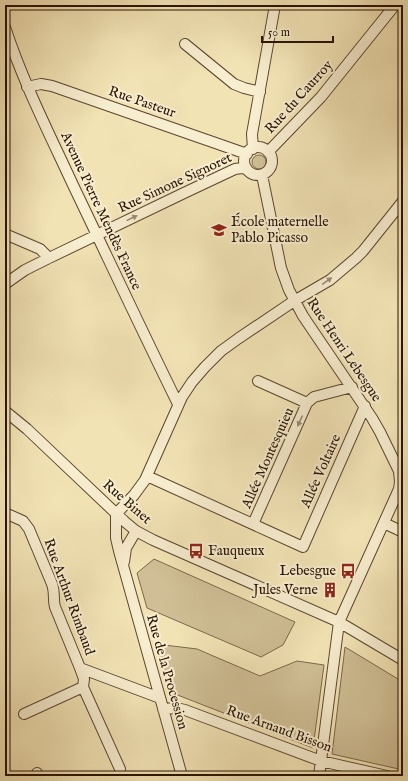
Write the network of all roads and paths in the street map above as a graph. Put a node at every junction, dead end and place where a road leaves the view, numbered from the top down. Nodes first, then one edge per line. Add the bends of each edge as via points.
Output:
1 (275, 5) edge
2 (395, 5) edge
3 (5, 27) edge
4 (186, 44) dead end
5 (27, 87) junction
6 (260, 92) junction
7 (250, 151) junction
8 (268, 152) junction
9 (247, 168) junction
10 (262, 175) junction
11 (403, 201) edge
12 (5, 234) edge
13 (97, 235) junction
14 (49, 258) junction
15 (5, 284) edge
16 (294, 301) junction
17 (258, 381) dead end
18 (352, 386) junction
19 (307, 403) junction
20 (178, 404) junction
21 (365, 406) junction
22 (5, 411) edge
23 (147, 476) junction
24 (5, 513) edge
25 (116, 514) junction
26 (384, 523) junction
27 (254, 524) junction
28 (136, 531) junction
29 (403, 532) edge
30 (126, 575) junction
31 (339, 622) junction
32 (403, 660) edge
33 (80, 668) junction
34 (83, 687) junction
35 (160, 698) junction
36 (163, 709) junction
37 (24, 714) dead end
38 (321, 761) junction
39 (120, 769) dead end
40 (182, 776) edge
41 (320, 776) edge
42 (387, 776) edge

1 - 6 street
2 - 8 street, Rue du Caurroy via 321,98
3 - 5 street, Avenue Pierre Mendès France
4 - 6 street via 234,84
5 - 7 street, Rue Pasteur via 41,84 52,86
5 - 13 street, Avenue Pierre Mendès France
6 - 7 street
7 - 8 street via 261,148
7 - 9 street via 245,161
8 - 10 street via 272,165
9 - 10 street via 252,174
13 -> 9 street, Rue Simone Signoret via 235,169
10 - 16 street, Rue Henri Lebesgue via 281,268
16 -> 11 street via 330,280 356,258
12 - 14 street via 40,249
13 - 14 street, Rue Simone Signoret
13 - 20 street, Avenue Pierre Mendès France
14 - 15 street, Rue Simone Signoret
16 - 18 street, Rue Henri Lebesgue
16 - 20 street via 221,351 192,382
17 - 19 street, Allée Montesquieu
18 - 19 street, Allée Montesquieu via 314,397
18 - 21 street, Rue Henri Lebesgue
19 -> 27 street, Allée Montesquieu
20 - 23 street
21 - 26 street, Rue Henri Lebesgue via 397,467 400,479 399,489
21 - 27 street, Allée Voltaire via 304,547
22 - 25 street, Rue Binet
23 - 25 street
23 - 27 street
24 - 33 street, Rue Arthur Rimbaud via 23,521 29,529 52,584 55,607
25 - 28 street, Rue Binet
25 - 30 street, Rue de la Procession via 118,551
26 - 29 street
26 - 31 street, Rue Henri Lebesgue
28 - 30 street, Rue de la Procession via 125,553
28 - 31 street, Rue Binet
30 - 35 street, Rue de la Procession
31 - 32 street, Rue Binet
31 - 38 street, Rue Henri Lebesgue
33 - 34 street via 84,678
33 - 35 street, Rue Arthur Rimbaud
34 - 37 street
34 - 39 street
35 - 36 street, Rue de la Procession
36 - 38 street, Rue Arnaud Bisson via 180,708
36 - 40 street, Rue de la Procession
38 - 41 street, Rue Henri Lebesgue
38 - 42 street, Rue Arnaud Bisson

